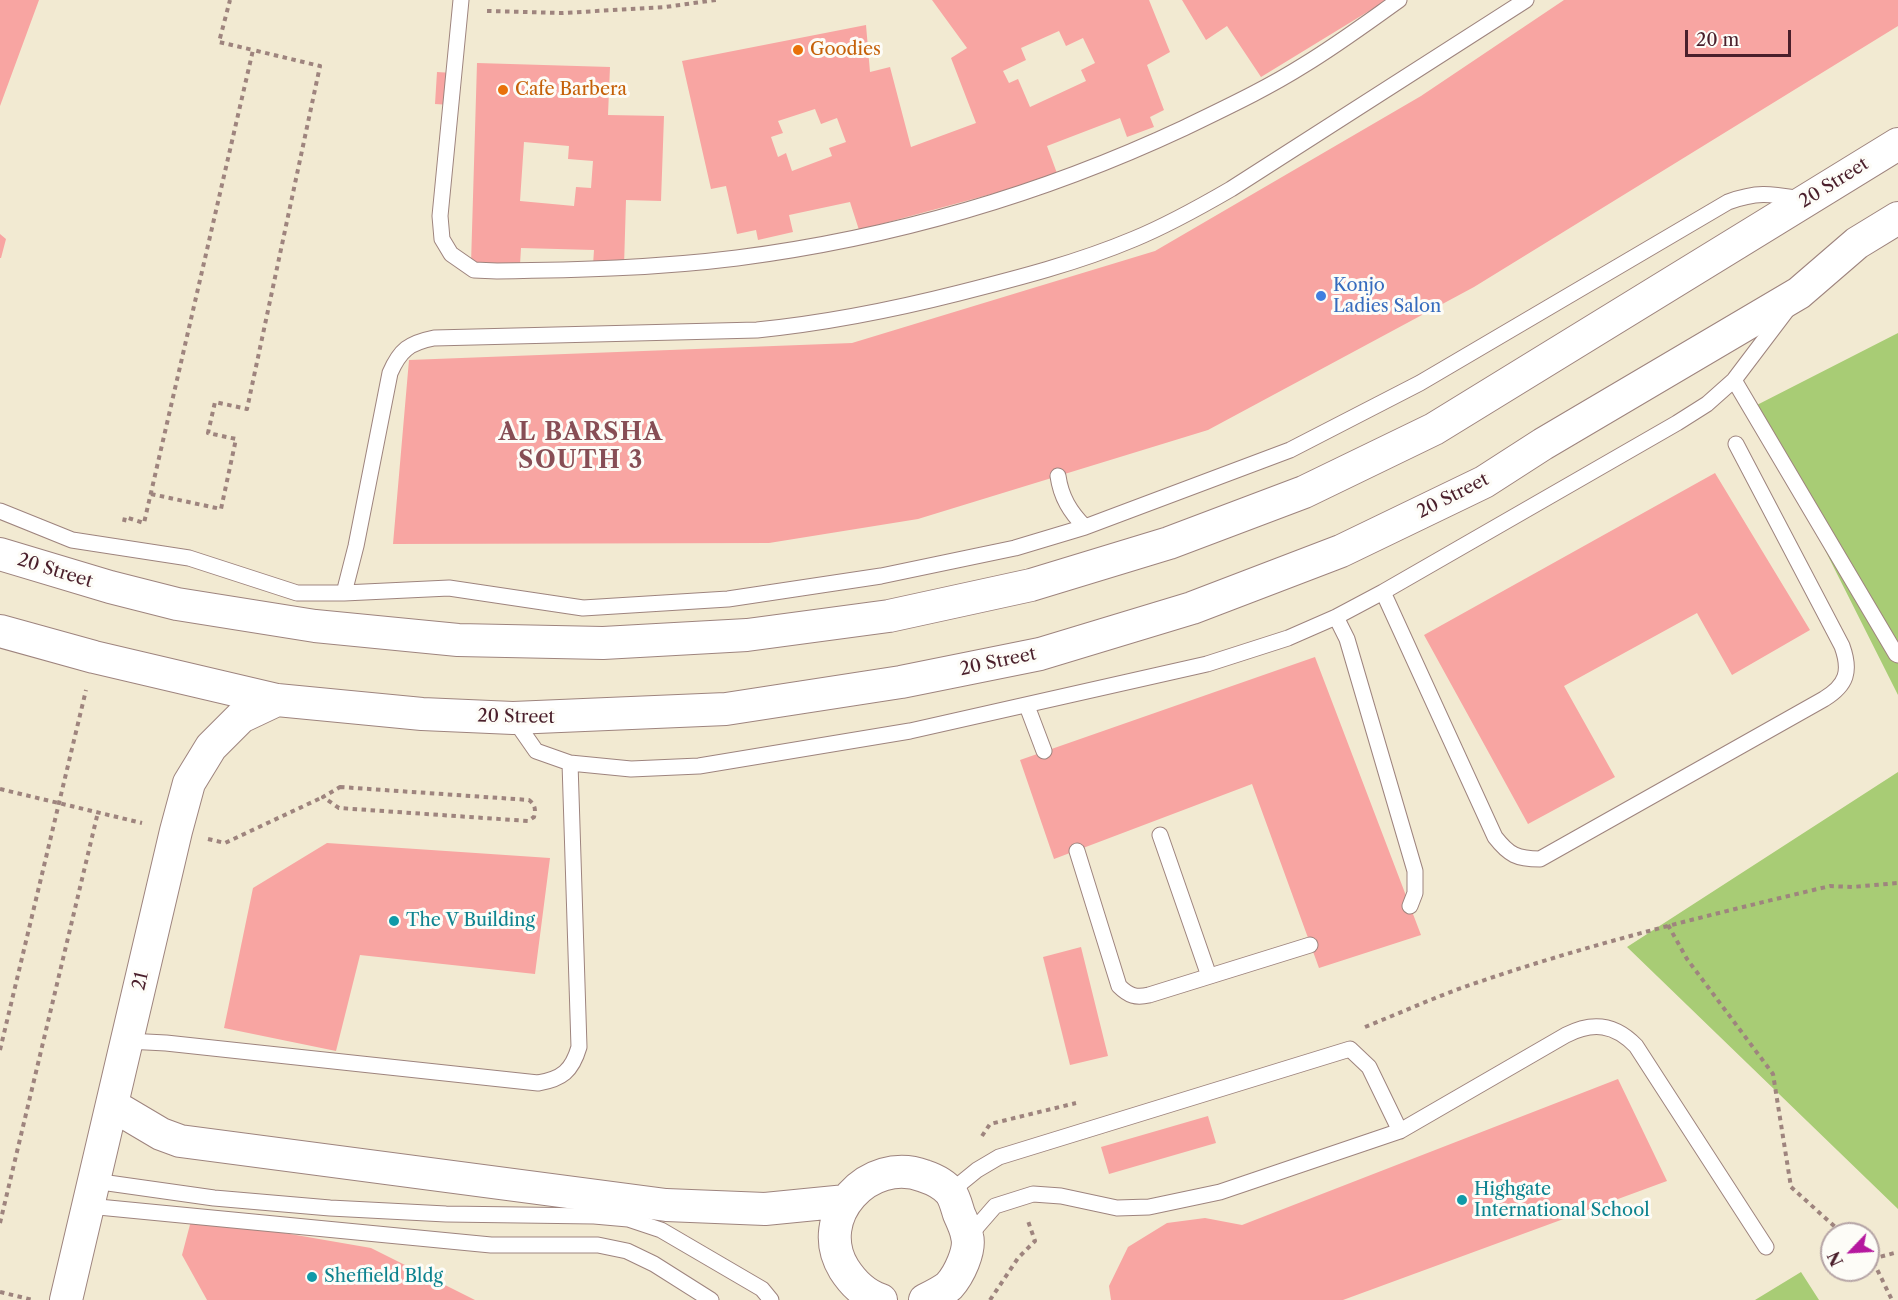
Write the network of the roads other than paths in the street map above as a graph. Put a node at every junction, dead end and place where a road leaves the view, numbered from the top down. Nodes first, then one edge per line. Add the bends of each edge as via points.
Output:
1 (1400, 0) edge
2 (1526, 0) edge
3 (461, 5) edge
4 (1898, 144) edge
5 (1808, 200) junction
6 (1898, 218) edge
7 (1799, 293) junction
8 (1734, 380) junction
9 (1736, 444) dead end
10 (1058, 476) dead end
11 (0, 511) edge
12 (1085, 527) junction
13 (0, 554) edge
14 (1383, 592) junction
15 (344, 593) junction
16 (1336, 616) junction
17 (0, 631) edge
18 (1898, 654) edge
19 (277, 700) junction
20 (1027, 706) junction
21 (513, 718) junction
22 (1044, 752) dead end
23 (570, 763) junction
24 (1160, 835) dead end
25 (1077, 850) dead end
26 (1410, 906) dead end
27 (1310, 945) dead end
28 (1209, 976) junction
29 (127, 1041) junction
30 (112, 1105) junction
31 (1400, 1131) junction
32 (950, 1192) junction
33 (91, 1193) junction
34 (846, 1201) junction
35 (968, 1238) junction
36 (1766, 1247) dead end
37 (853, 1290) edge
38 (942, 1295) edge
39 (66, 1300) edge
40 (711, 1300) edge
41 (771, 1300) edge
42 (881, 1300) edge

1 - 3 lane via 1303,66 1228,107 1150,144 988,204 905,227 737,258 652,266 497,271 474,270 451,254 442,239 440,216
2 - 15 lane via 1232,189 1136,238 1021,278 806,325 419,341 406,348 390,373
4 - 5 street, 20 Street
5 - 12 lane via 1764,193 1728,202 1420,382 1290,450
5 - 13 street, 20 Street via 1434,429 1304,492 1169,543 1042,582 889,616 747,635 658,640 458,640 315,626 177,604
6 - 7 street, 20 Street via 1857,243
7 - 8 lane
7 - 21 street, 20 Street via 1484,482 1341,551 1192,608 1040,654 901,682 726,709
8 - 14 lane via 1677,423
8 - 18 lane
9 - 14 lane via 1842,646 1848,661 1846,677 1838,690 1540,859 1522,859 1506,851 1495,837
10 - 12 lane via 1066,504
11 - 15 lane via 72,540 189,558 297,593
12 - 15 lane via 1015,548 892,573 728,599 583,608 449,588
14 - 16 lane
16 - 20 lane via 1288,638 1207,664
16 - 26 lane via 1347,639 1415,871 1415,893
17 - 19 street, 20 Street
19 - 21 street, 20 Street
19 - 29 street, 21 via 241,717 211,747 189,783
20 - 22 lane
20 - 23 lane via 910,731 699,766 631,769
21 - 23 lane via 536,751
23 - 29 lane via 579,1047 575,1061 553,1081 538,1083
24 - 28 lane
25 - 28 lane via 1119,986 1127,994 1138,997
27 - 28 lane
29 - 30 street, 21
30 - 33 street, 21
30 - 34 street via 180,1141 619,1199 765,1209
31 - 32 lane via 1369,1067 1350,1049 993,1161
31 - 35 lane via 1220,1192 1149,1207 1117,1208 1034,1194 995,1206
31 - 36 lane via 1580,1028 1610,1028 1636,1046
32 - 34 street via 935,1180 896,1171 859,1186
32 - 35 street
33 - 39 street, 21
33 - 40 lane via 491,1245 598,1245 627,1251 654,1264
33 - 41 lane via 446,1214 594,1215 628,1219 661,1230 762,1289
34 - 37 street via 837,1220 836,1242
35 - 38 street via 963,1263
37 - 42 street

